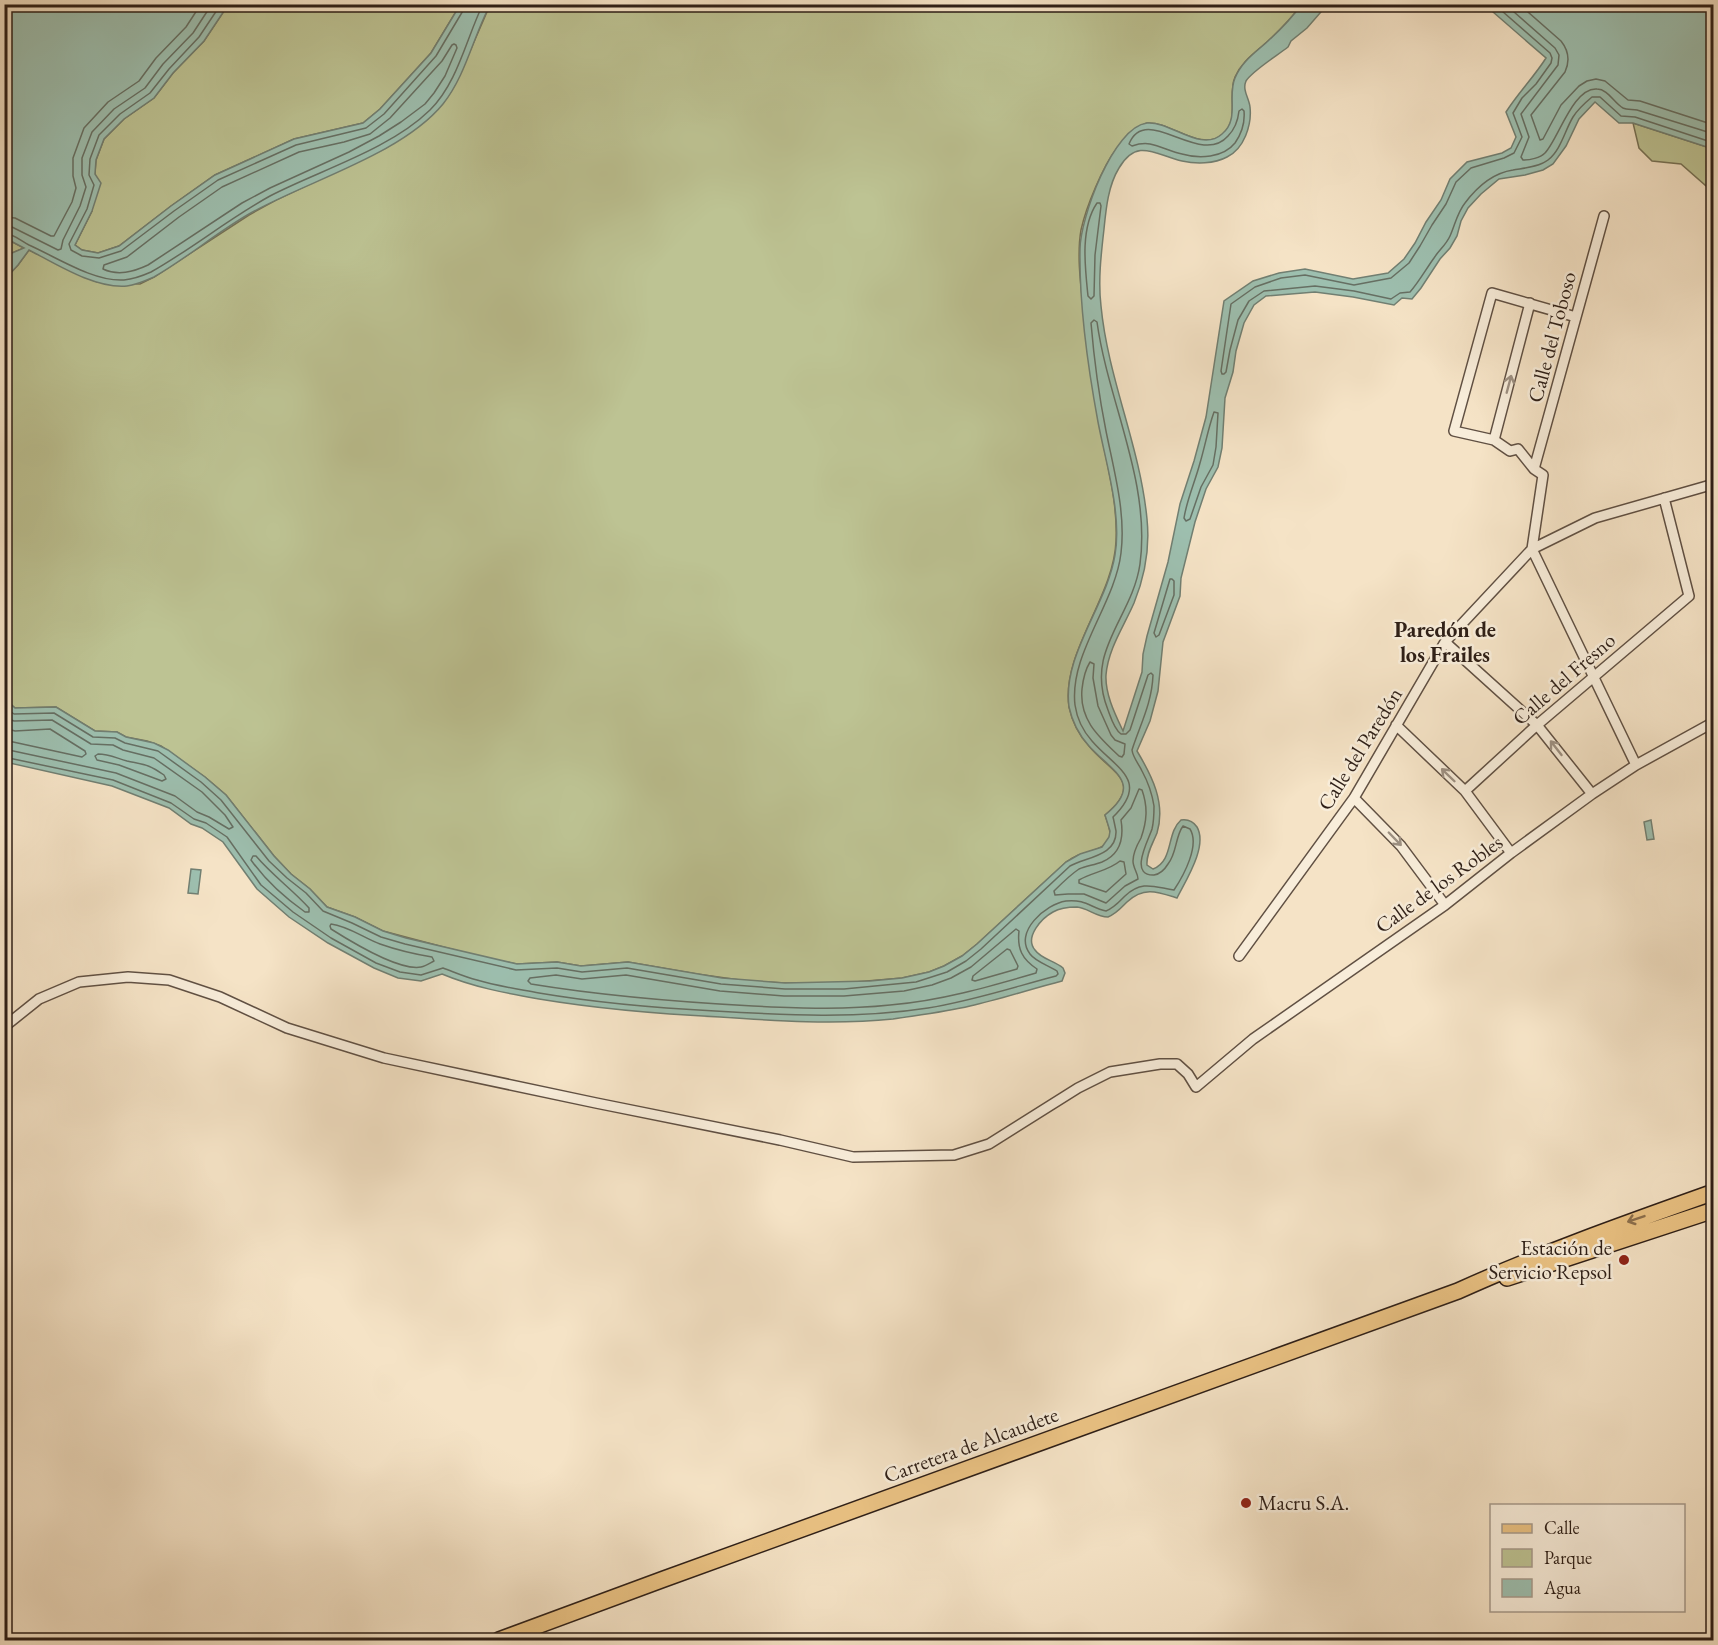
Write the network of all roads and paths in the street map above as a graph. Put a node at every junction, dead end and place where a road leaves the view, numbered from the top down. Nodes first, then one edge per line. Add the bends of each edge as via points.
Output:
1 (1604, 216) dead end
2 (1530, 303) junction
3 (1576, 317) junction
4 (1494, 440) junction
5 (1534, 469) junction
6 (1713, 484) edge
7 (1664, 498) junction
8 (1532, 549) junction
9 (1445, 642) junction
10 (1594, 676) junction
11 (1713, 723) edge
12 (1396, 725) junction
13 (1537, 725) junction
14 (1636, 765) junction
15 (1465, 791) junction
16 (1592, 794) junction
17 (1354, 798) junction
18 (1511, 853) junction
19 (1445, 904) junction
20 (1239, 956) dead end
21 (4, 1027) edge
22 (1713, 1192) edge
23 (1713, 1210) edge
24 (1458, 1291) junction
25 (499, 1641) edge

1 - 3 street, Calle del Toboso
2 - 3 street
4 -> 2 street
2 - 4 street via 1492,292 1454,431
3 - 5 street, Calle del Toboso
4 - 5 street via 1510,451 1518,449
5 - 8 street via 1543,475
6 - 7 street, Calle del Paredón
7 - 8 street, Calle del Paredón via 1595,518
7 - 10 street, Calle del Fresno via 1689,596
8 - 9 street, Calle del Paredón
8 - 10 street
9 - 12 street, Calle del Paredón
9 - 13 street
10 - 13 street, Calle del Fresno
10 - 14 street
11 - 14 street, Calle de los Robles
15 -> 12 street
12 - 17 street, Calle del Paredón
13 - 15 street, Calle del Fresno
16 -> 13 street
14 - 16 street, Calle de los Robles
15 - 18 street
16 - 18 street, Calle de los Robles
17 -> 19 street via 1401,846
17 - 20 street, Calle del Paredón
18 - 19 street, Calle de los Robles
19 - 21 street, Calle de los Robles via 1253,1039 1196,1087 1177,1064 1110,1072 989,1144 954,1155 853,1157 384,1058 287,1028 220,997 169,980 128,977 79,982 39,999
22 -> 24 main road, Carretera de Alcaudete via 1573,1242
23 - 24 main road, Carretera de Alcaudete
24 - 25 main road, Carretera de Alcaudete

